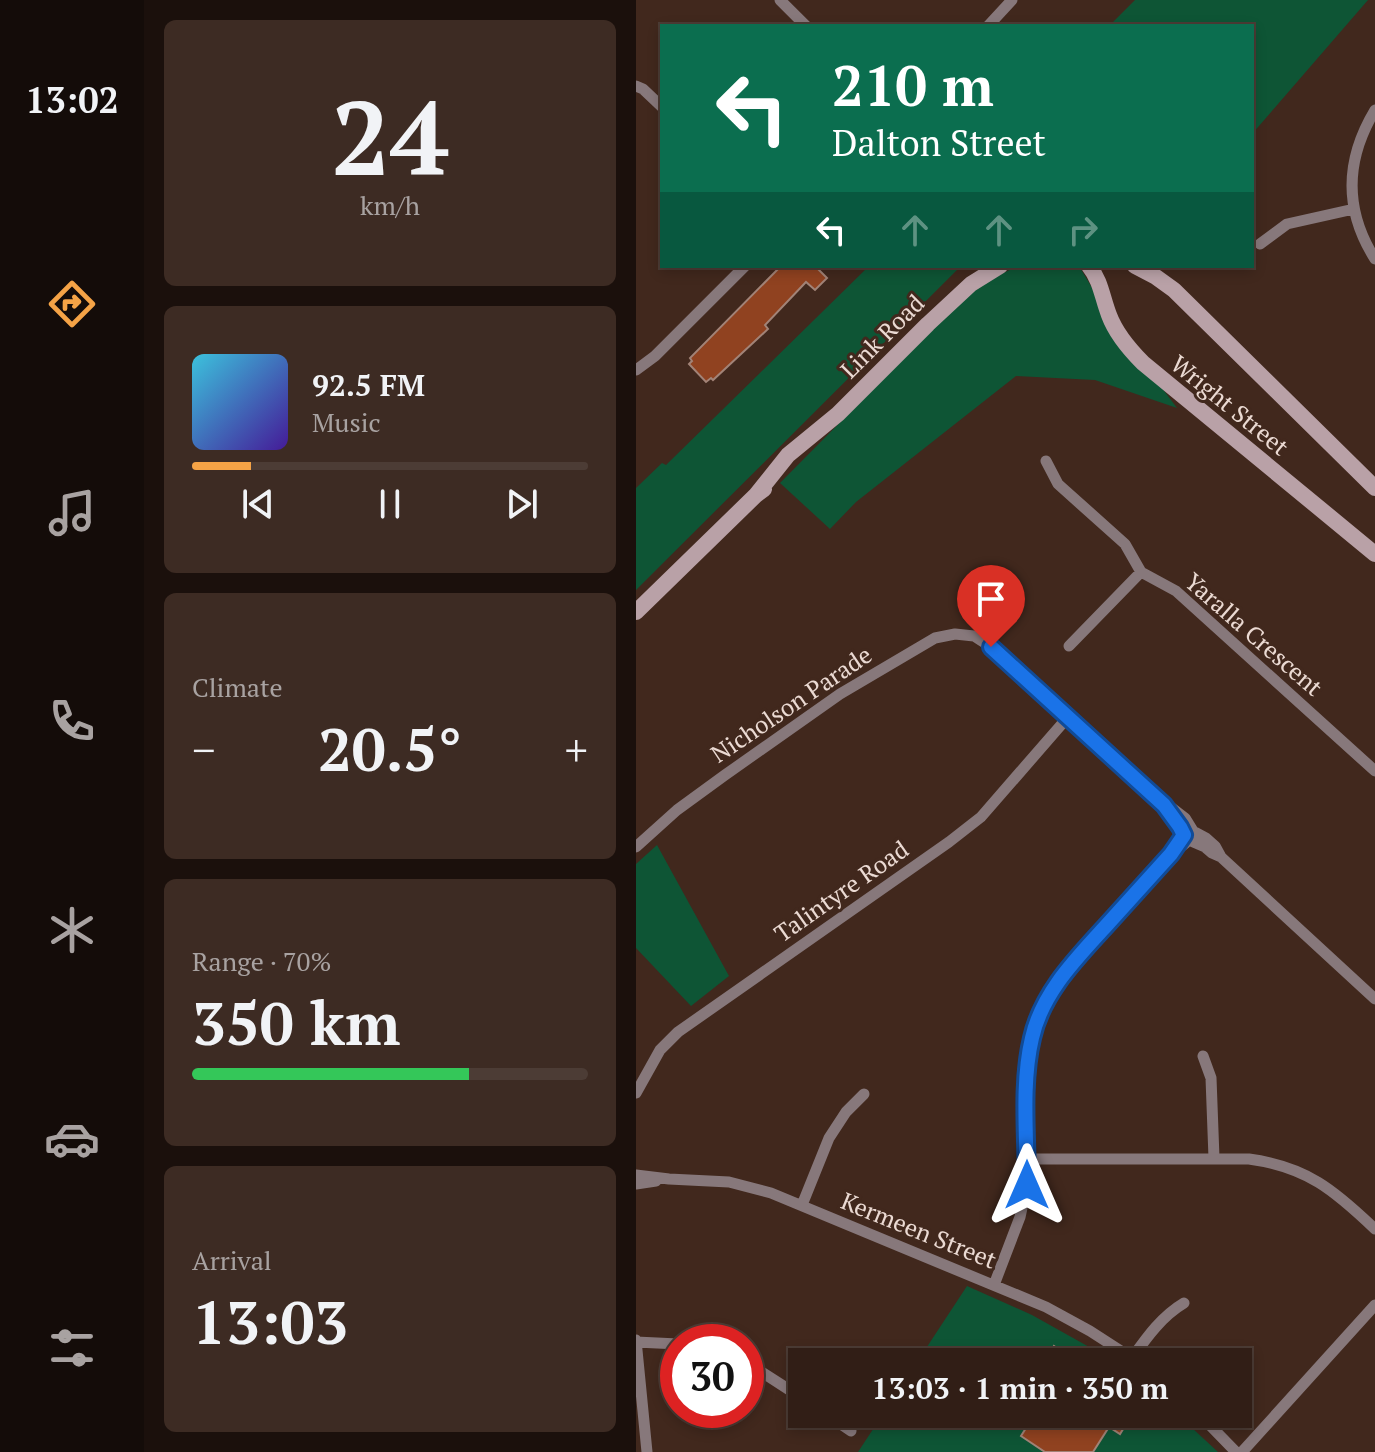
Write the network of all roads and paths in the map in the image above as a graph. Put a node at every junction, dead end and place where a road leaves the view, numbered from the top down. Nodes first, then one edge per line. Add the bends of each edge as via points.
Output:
1 (780, 0) edge
2 (1012, 0) edge
3 (804, 24) edge
4 (990, 24) edge
5 (636, 86) edge
6 (660, 105) edge
7 (1375, 110) edge
8 (1354, 209) junction
9 (1260, 244) dead end
10 (1375, 259) edge
11 (743, 268) edge
12 (996, 268) edge
13 (1090, 268) edge
14 (1139, 268) edge
15 (636, 370) edge
16 (1046, 461) dead end
17 (1375, 488) edge
18 (1375, 554) edge
19 (1141, 572) junction
20 (636, 612) edge
21 (1069, 646) dead end
22 (1068, 717) junction
23 (1375, 771) edge
24 (1189, 835) junction
25 (639, 843) edge
26 (1375, 999) edge
27 (1203, 1056) dead end
28 (636, 1093) edge
29 (864, 1094) dead end
30 (1214, 1158) junction
31 (1027, 1159) junction
32 (636, 1175) edge
33 (669, 1179) junction
34 (636, 1184) edge
35 (802, 1205) junction
36 (1375, 1229) edge
37 (994, 1285) junction
38 (1184, 1303) dead end
39 (1375, 1305) edge
40 (636, 1341) edge
41 (660, 1343) edge
42 (1116, 1348) edge
43 (1143, 1348) edge
44 (764, 1374) edge
45 (788, 1389) edge
46 (639, 1406) edge
47 (639, 1418) edge
48 (847, 1428) edge
49 (1214, 1428) edge
50 (851, 1431) dead end
51 (647, 1452) edge
52 (1239, 1452) edge

1 - 3 street
2 - 4 street
5 - 6 street
7 - 8 street via 1354,158
8 - 9 street via 1287,224
8 - 10 street
11 - 15 street
12 - 20 street, Link Road via 963,291 838,414 788,455 756,495
13 - 18 street, Wright Street via 1118,333 1136,356
14 - 17 street, Wright Street via 1174,290
16 - 19 street via 1058,484 1125,544
19 - 21 street
19 - 23 street, Yaralla Crescent via 1176,591
22 - 24 street via 1164,805
22 - 25 street, Nicholson Parade via 974,636 935,638 840,694 713,783
22 - 28 street, Talintyre Road via 981,817 678,1032 660,1050
24 - 26 street via 1221,857
24 - 31 street via 1066,970 1040,1012 1027,1073
27 - 30 street via 1211,1078
29 - 35 street via 829,1138
30 - 31 street
30 - 36 street via 1274,1162 1303,1173 1328,1187
31 - 37 street via 1020,1217
32 - 33 street, Kermeen Street
33 - 34 street, Kermeen Street
33 - 35 street, Kermeen Street via 729,1182
35 - 37 street, Kermeen Street
37 - 42 street, Kermeen Street via 1046,1307
38 - 43 street via 1164,1317
39 - 52 street
40 - 41 street
40 - 46 street
44 - 45 street
46 - 47 street
47 - 51 street
48 - 50 street
49 - 52 street

